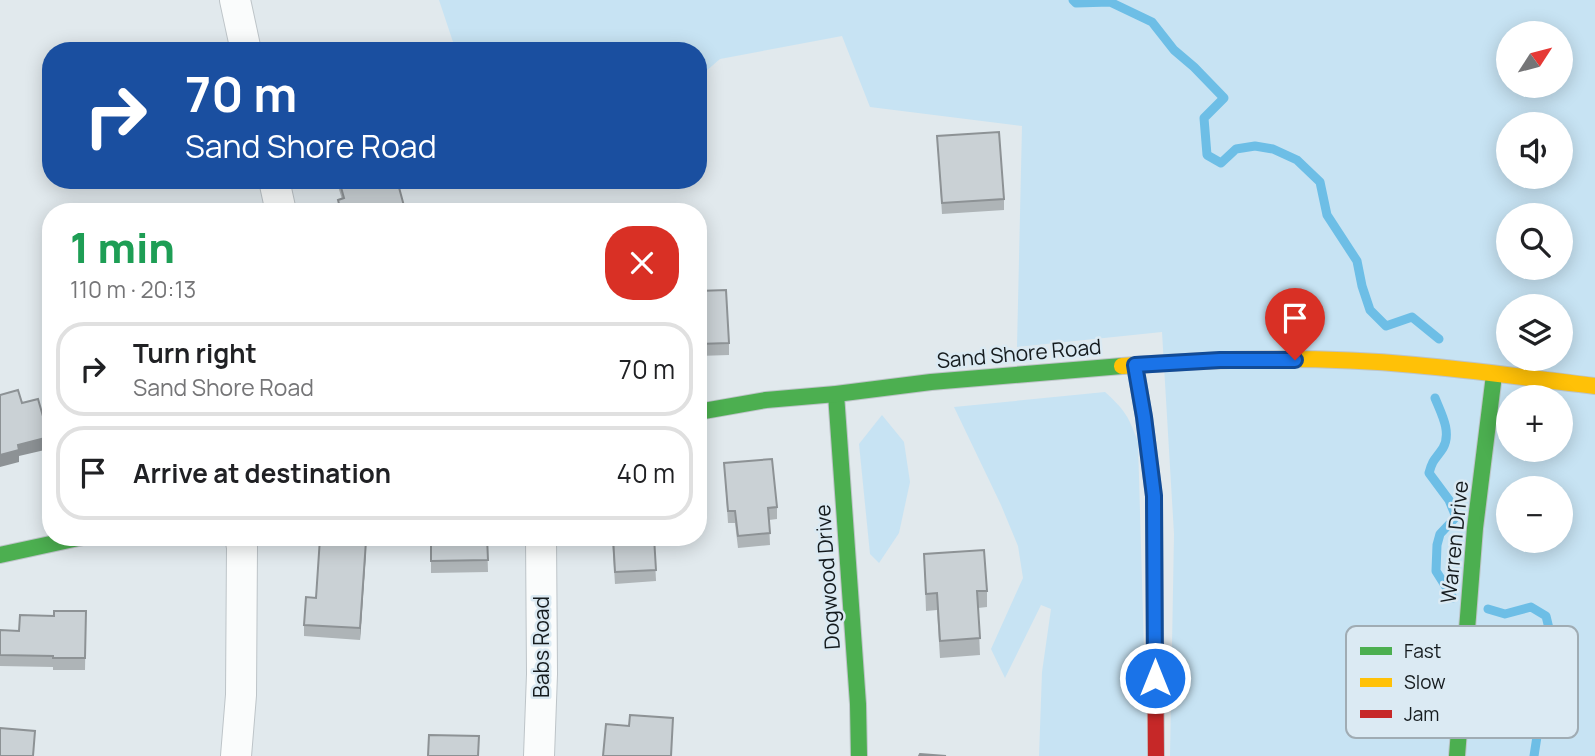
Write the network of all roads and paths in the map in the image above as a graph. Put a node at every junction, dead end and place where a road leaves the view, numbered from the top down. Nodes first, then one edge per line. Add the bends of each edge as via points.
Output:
1 (234, 0) edge
2 (244, 42) edge
3 (1135, 365) junction
4 (1494, 375) junction
5 (1595, 386) edge
6 (836, 394) junction
7 (707, 410) edge
8 (42, 546) edge
9 (242, 546) edge
10 (541, 546) edge
11 (0, 555) edge
12 (1467, 626) edge
13 (1458, 738) edge
14 (236, 756) edge
15 (539, 756) edge
16 (859, 756) edge
17 (1156, 756) edge
18 (1457, 756) edge

1 - 2 street
3 - 4 street, Sand Shore Road via 1320,360
3 - 6 street, Sand Shore Road
3 - 17 street via 1154,496
4 - 5 street, Sand Shore Road
4 - 12 street, Warren Drive
6 - 7 street, Sand Shore Road
6 - 16 street, Dogwood Drive
8 - 11 street
9 - 14 street
10 - 15 street, Babs Road
13 - 18 street, Warren Drive

